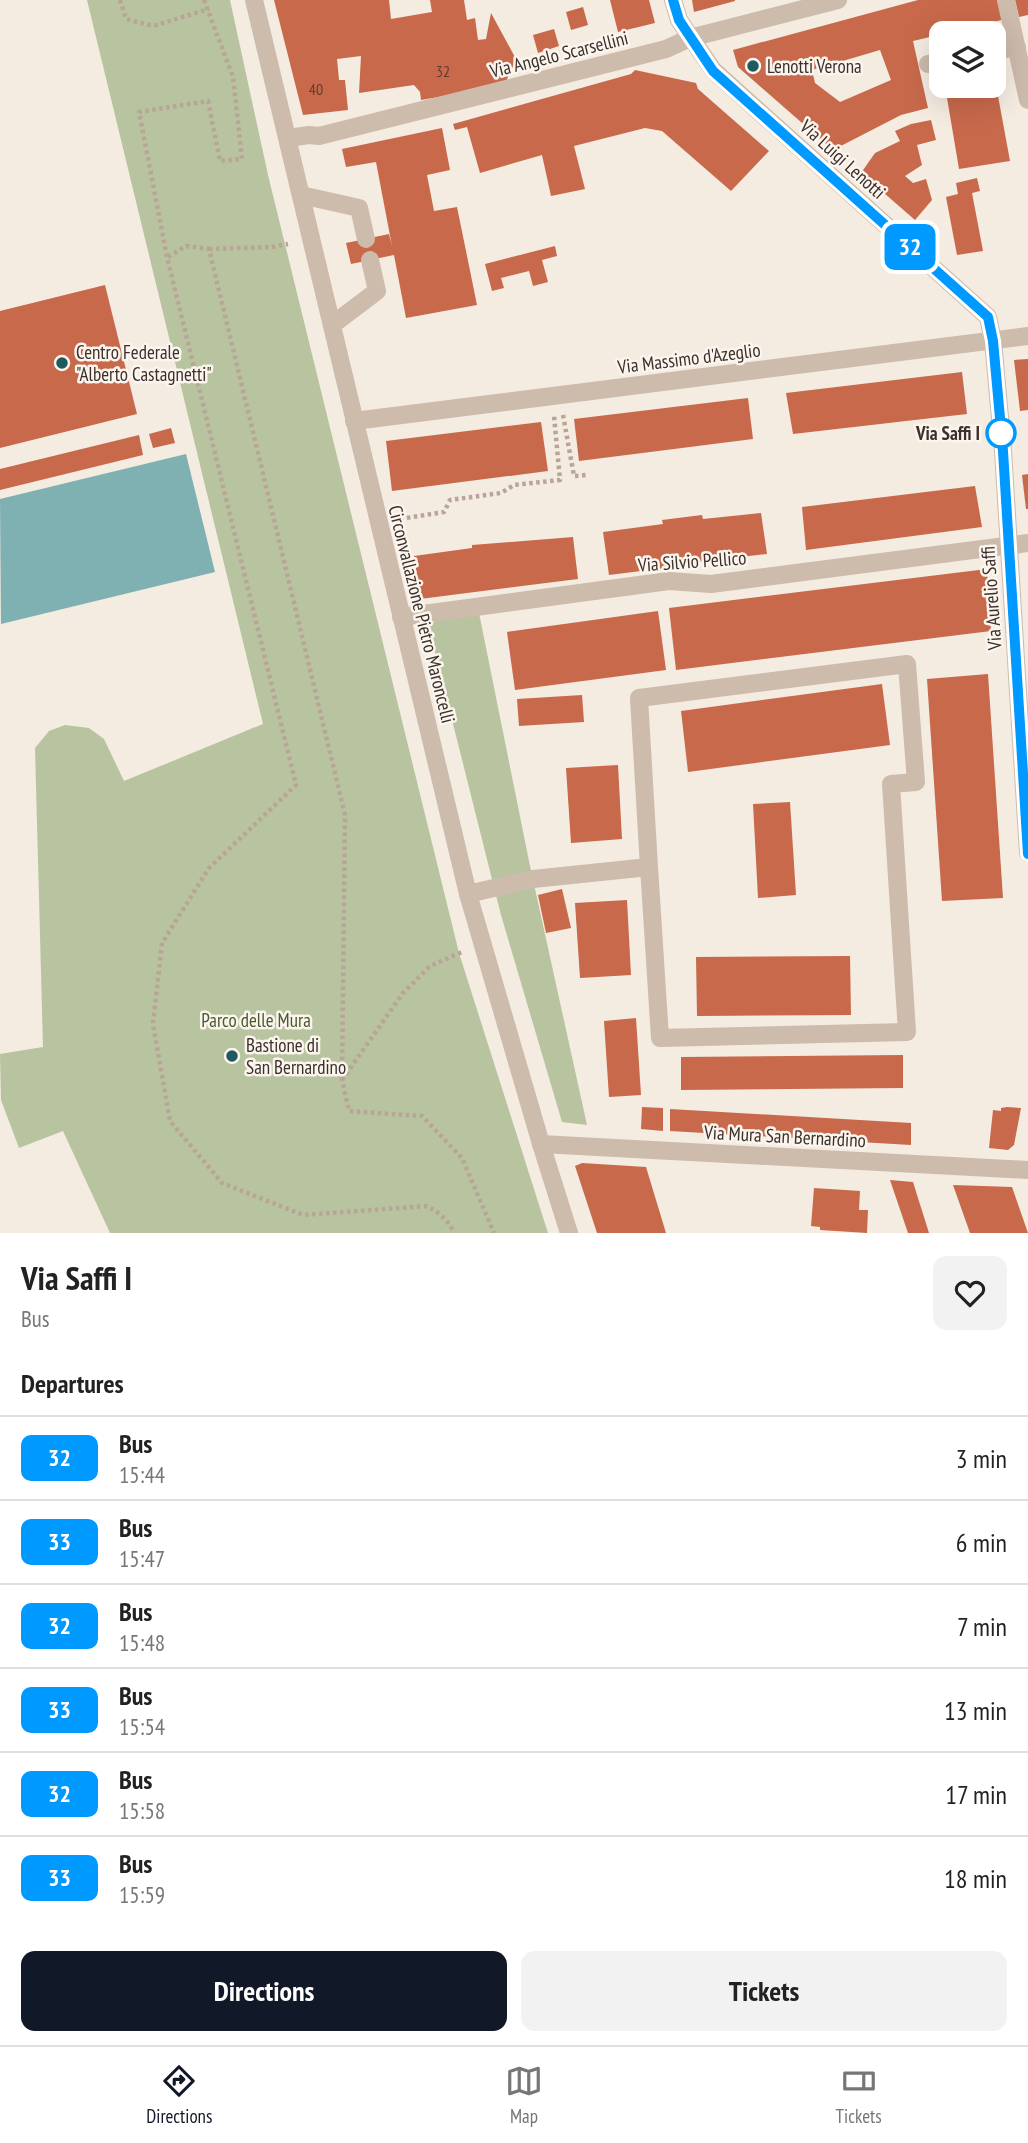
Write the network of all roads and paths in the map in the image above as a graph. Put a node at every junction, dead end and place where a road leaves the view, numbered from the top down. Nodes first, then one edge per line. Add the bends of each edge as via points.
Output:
1 (120, 0) edge
2 (204, 0) edge
3 (254, 0) edge
4 (673, 0) edge
5 (838, 0) edge
6 (1006, 0) edge
7 (209, 9) junction
8 (690, 38) junction
9 (1017, 47) junction
10 (1006, 49) edge
11 (1026, 78) edge
12 (1028, 100) edge
13 (288, 138) junction
14 (301, 195) junction
15 (366, 239) dead end
16 (288, 244) dead end
17 (209, 249) junction
18 (167, 257) junction
19 (370, 260) dead end
20 (332, 325) junction
21 (1028, 336) edge
22 (993, 341) junction
23 (563, 414) dead end
24 (554, 415) dead end
25 (354, 421) junction
26 (587, 475) dead end
27 (397, 520) dead end
28 (1028, 542) edge
29 (1009, 545) junction
30 (401, 617) junction
31 (1028, 853) edge
32 (649, 867) junction
33 (468, 894) junction
34 (462, 952) dead end
35 (342, 1080) junction
36 (541, 1144) junction
37 (1028, 1170) edge
38 (454, 1233) edge
39 (494, 1233) edge
40 (569, 1233) edge

1 - 7 path via 126,19 153,26
2 - 7 path
3 - 13 street, Circonvallazione Pietro Maroncelli
4 - 8 street, Via Luigi Lenotti
5 - 8 street, Via Angelo Scarsellini
6 - 9 street
7 - 18 path via 233,77 242,159 220,161 208,101 139,112
8 - 13 street, Via Angelo Scarsellini via 666,49 319,136
8 - 22 street, Via Luigi Lenotti via 713,71 988,317
9 - 10 street
9 - 11 street
11 - 12 street
13 - 14 street, Circonvallazione Pietro Maroncelli
14 - 15 street via 359,208
14 - 20 street, Circonvallazione Pietro Maroncelli
16 - 17 path
17 - 18 path via 186,246
17 - 35 path via 345,815
18 - 38 path via 296,785 209,868 162,943 153,1024 170,1121 222,1183 303,1214 427,1206 439,1212
19 - 20 street via 377,291
20 - 25 street, Circonvallazione Pietro Maroncelli
21 - 22 street, Via Massimo d'Azeglio
22 - 25 street, Via Massimo d'Azeglio
22 - 29 street, Via Aurelio Saffi
23 - 26 path via 574,476
24 - 27 path via 560,481 514,485 501,492 450,500 444,512
25 - 30 street, Circonvallazione Pietro Maroncelli
28 - 29 street, Via Silvio Pellico
29 - 30 street, Via Silvio Pellico via 710,584 669,581 634,585
29 - 31 street, Via Aurelio Saffi
30 - 33 street, Circonvallazione Pietro Maroncelli
32 - 32 street via 660,1038 907,1032 891,784 916,782 907,664 639,698
32 - 33 street via 533,879
33 - 36 street, Circonvallazione Pietro Maroncelli
34 - 35 path via 430,966 403,993
35 - 39 path via 349,1111 422,1116 462,1158
36 - 37 street, Via Mura San Bernardino
36 - 40 street, Circonvallazione Pietro Maroncelli

